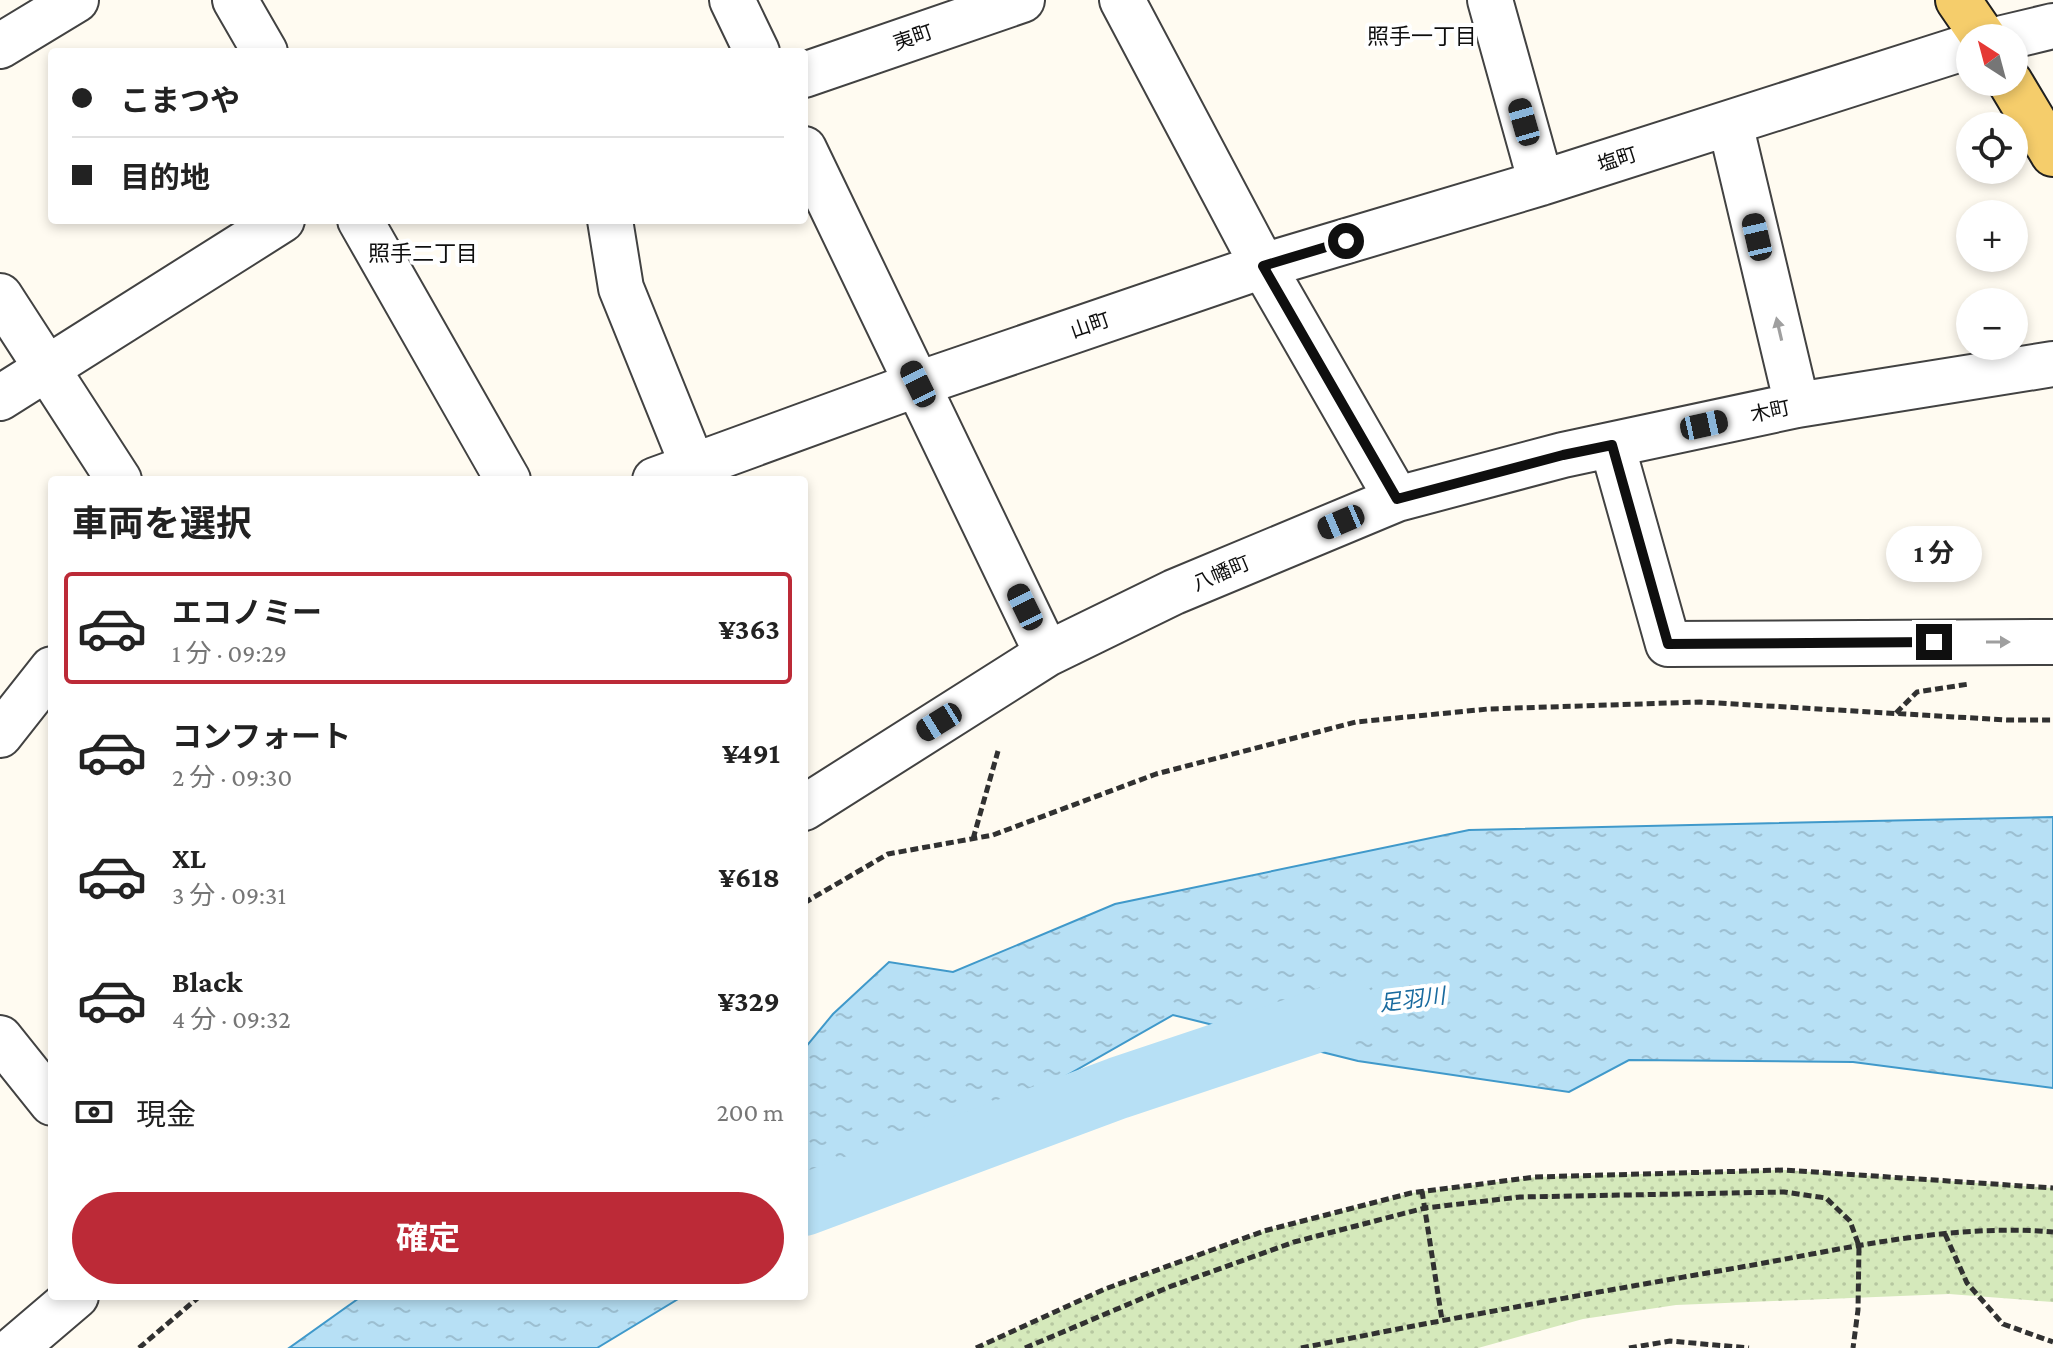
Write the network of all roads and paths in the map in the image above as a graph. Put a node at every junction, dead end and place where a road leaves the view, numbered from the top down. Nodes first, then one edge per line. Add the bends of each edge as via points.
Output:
1 (76, 0) edge
2 (235, 0) edge
3 (732, 0) edge
4 (1022, 0) edge
5 (1122, 0) edge
6 (1490, 0) edge
7 (1958, 0) edge
8 (2008, 24) edge
9 (0, 46) edge
10 (263, 48) edge
11 (755, 48) edge
12 (1956, 50) edge
13 (808, 74) edge
14 (2018, 96) edge
15 (1730, 123) junction
16 (2053, 154) edge
17 (808, 157) edge
18 (1541, 183) junction
19 (276, 224) edge
20 (362, 224) edge
21 (611, 224) edge
22 (1263, 266) junction
23 (0, 296) edge
24 (2053, 364) edge
25 (46, 367) junction
26 (918, 384) junction
27 (0, 398) edge
28 (1797, 405) junction
29 (1612, 445) junction
30 (674, 473) edge
31 (116, 476) edge
32 (506, 476) edge
33 (1397, 499) junction
34 (2053, 642) edge
35 (1047, 654) junction
36 (1978, 683) dead end
37 (45, 685) edge
38 (1896, 714) junction
39 (2053, 720) edge
40 (0, 735) edge
41 (998, 751) dead end
42 (808, 805) edge
43 (973, 839) junction
44 (808, 901) edge
45 (0, 1038) edge
46 (48, 1098) edge
47 (2053, 1188) edge
48 (1422, 1191) junction
49 (1425, 1208) junction
50 (2053, 1232) edge
51 (1945, 1234) junction
52 (1859, 1246) junction
53 (71, 1300) edge
54 (195, 1300) edge
55 (1442, 1320) junction
56 (2053, 1342) edge
57 (15, 1348) edge
58 (139, 1348) edge
59 (976, 1348) edge
60 (1025, 1348) edge
61 (1301, 1348) edge
62 (1629, 1348) edge
63 (1749, 1348) edge
64 (1853, 1348) edge

1 - 9 street
2 - 10 street
3 - 11 street
4 - 13 street, 夷町
5 - 22 street
6 - 18 street
7 - 8 main road
12 - 15 street, 塩町
14 - 16 main road
15 - 18 street, 塩町
28 -> 15 street
17 - 26 street
18 - 22 street, 塩町
19 - 25 street
20 - 32 street
21 - 30 street via 621,288
22 - 26 street, 山町
22 - 33 street
23 - 25 street
24 - 28 street, 木町
25 - 27 street
25 - 31 street
26 - 30 street, 山町
26 - 35 street
28 - 29 street, 木町
29 - 33 street, 木町
29 -> 34 street via 1668,644
33 - 35 street, 八幡町 via 1174,592
35 - 42 street, 八幡町
36 - 38 path via 1917,692
37 - 40 street
38 - 39 path
38 - 43 path via 1700,702 1488,709 1356,722 1156,774
41 - 43 path
43 - 44 path via 888,854
45 - 46 street
47 - 48 path via 1784,1170 1535,1177
48 - 49 path
48 - 59 path via 1264,1231 1105,1289
49 - 52 path via 1520,1197 1784,1192 1826,1198 1850,1221
49 - 55 path
49 - 60 path via 1294,1242
50 - 51 path
51 - 52 path
51 - 56 path via 1967,1283 2003,1324
52 - 55 path
52 - 64 path
53 - 57 street
54 - 58 path
55 - 61 path
62 - 63 path via 1670,1341

